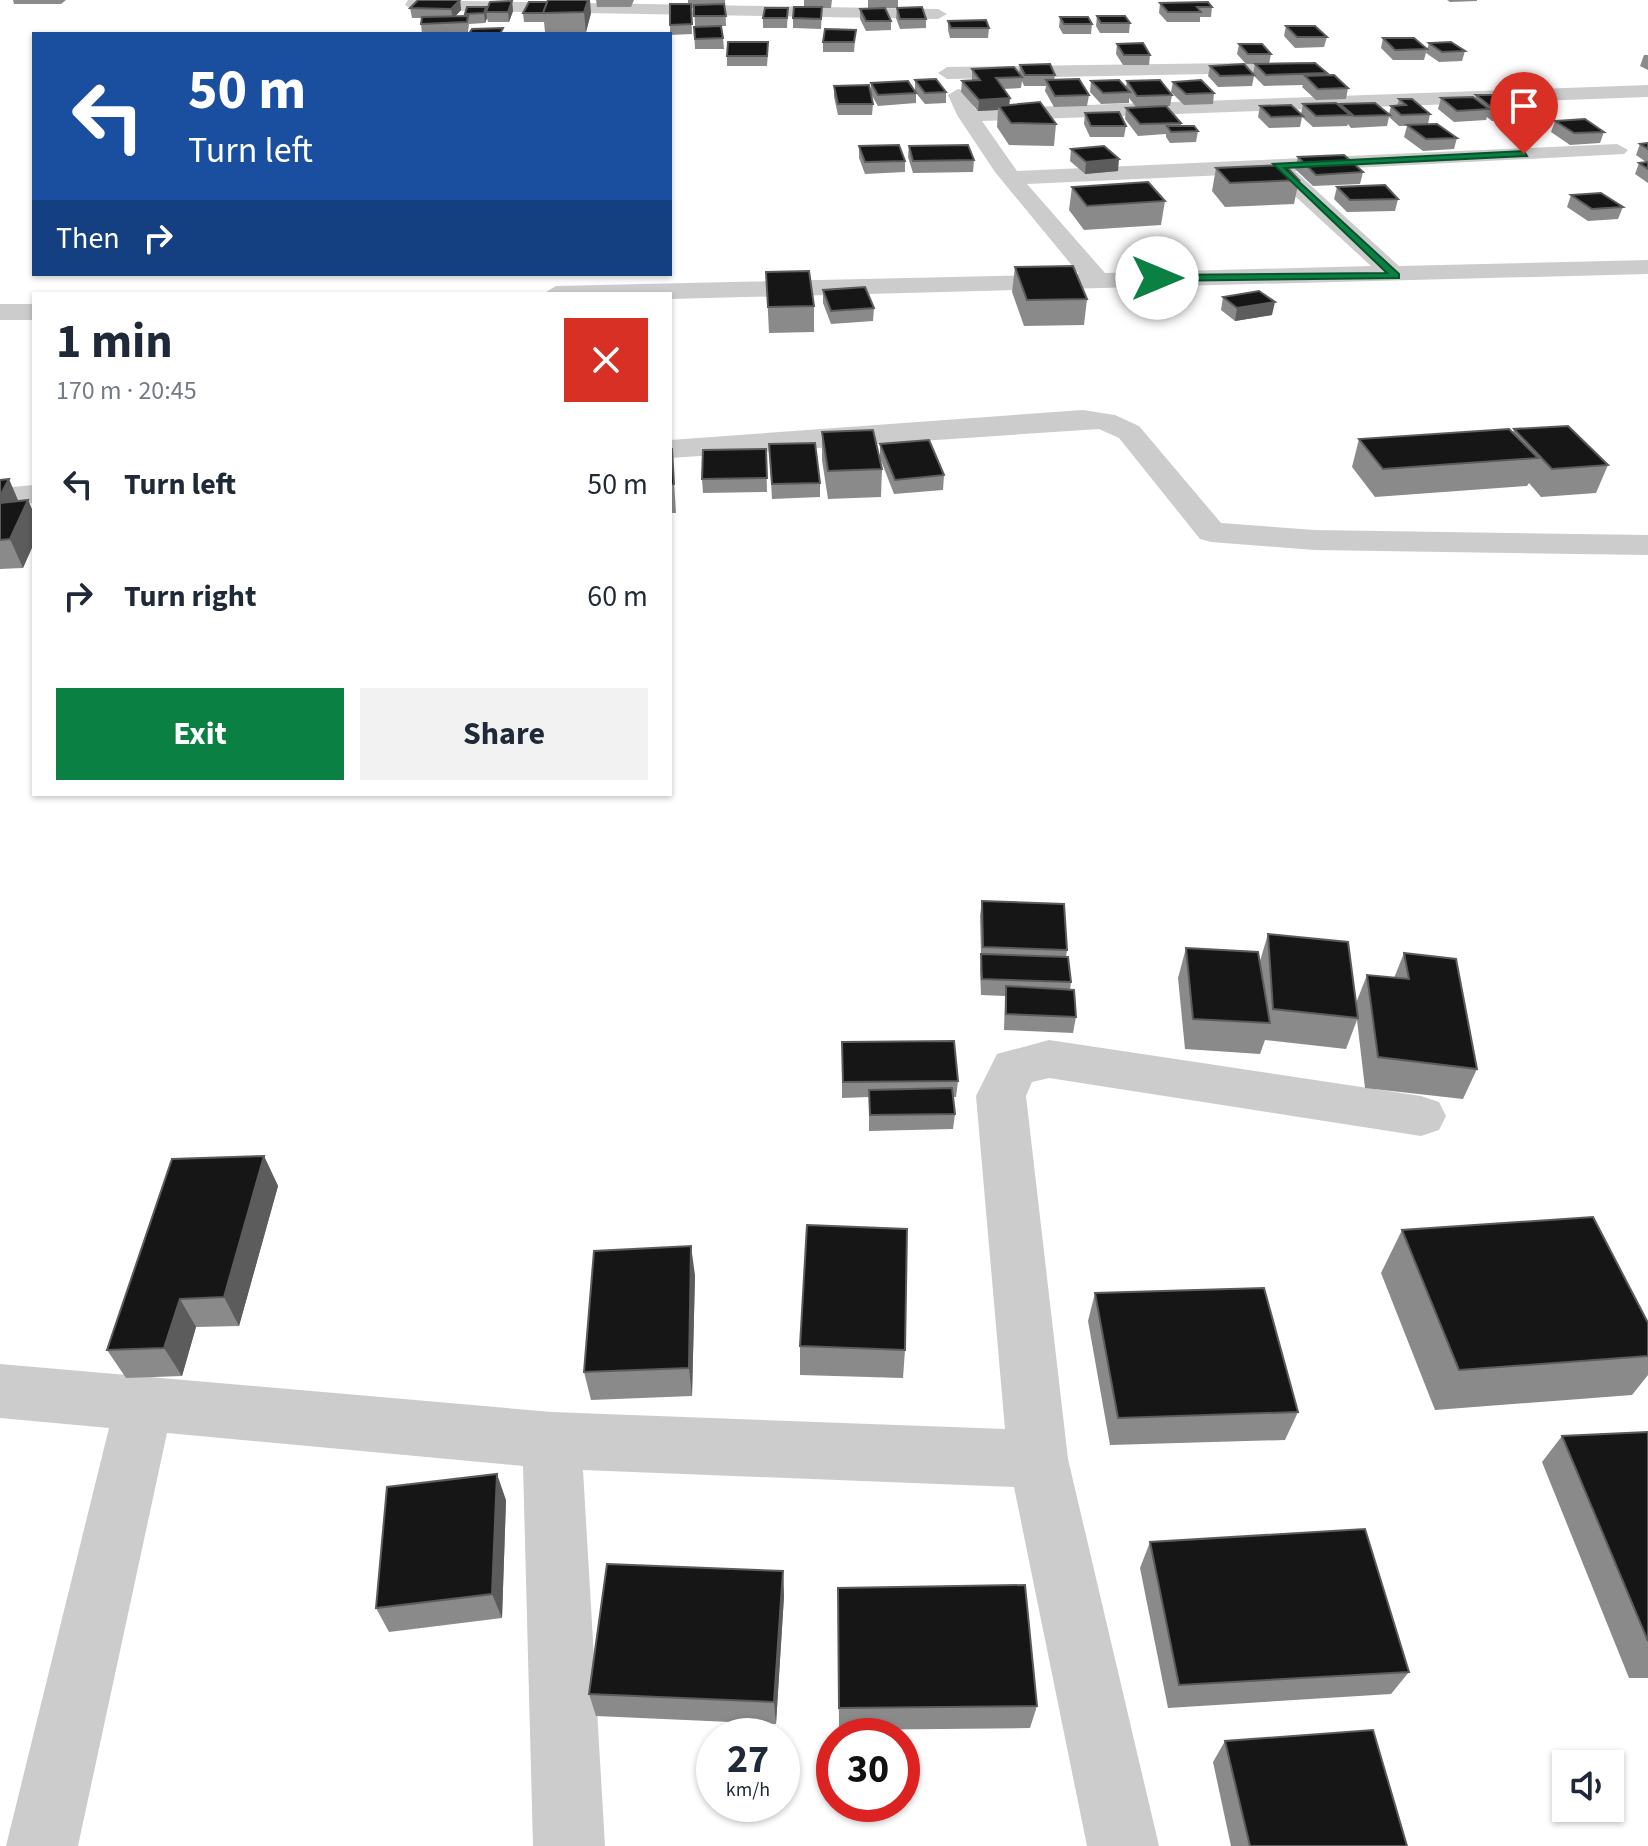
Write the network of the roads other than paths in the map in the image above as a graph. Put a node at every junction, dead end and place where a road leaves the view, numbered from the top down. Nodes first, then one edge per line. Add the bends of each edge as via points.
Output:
1 (416, 0) edge
2 (937, 14) edge
3 (1303, 68) edge
4 (1648, 91) edge
5 (967, 115) junction
6 (1617, 150) dead end
7 (1276, 166) junction
8 (1013, 178) junction
9 (1648, 267) edge
10 (1396, 276) junction
11 (1097, 279) junction
12 (628, 292) edge
13 (0, 312) edge
14 (32, 312) edge
15 (672, 449) edge
16 (32, 494) edge
17 (0, 497) edge
18 (1648, 545) edge
19 (1421, 1116) dead end
20 (0, 1391) edge
21 (144, 1405) junction
22 (552, 1440) junction
23 (1038, 1459) junction
24 (42, 1846) edge
25 (569, 1846) edge
26 (1123, 1846) edge

1 - 2 street via 413,5
3 - 5 street via 946,64
4 - 5 street
5 - 8 street
6 - 7 street
7 - 8 street
7 - 10 street
8 - 11 street
9 - 10 street
10 - 11 street
11 - 12 street
13 - 14 street
15 - 18 street via 1094,420 1129,432 1211,532 1315,540
16 - 17 street
19 - 23 street via 1049,1059 1014,1067 1001,1096
20 - 21 street
21 - 22 street
21 - 24 street
22 - 23 street
22 - 25 street
23 - 26 street

